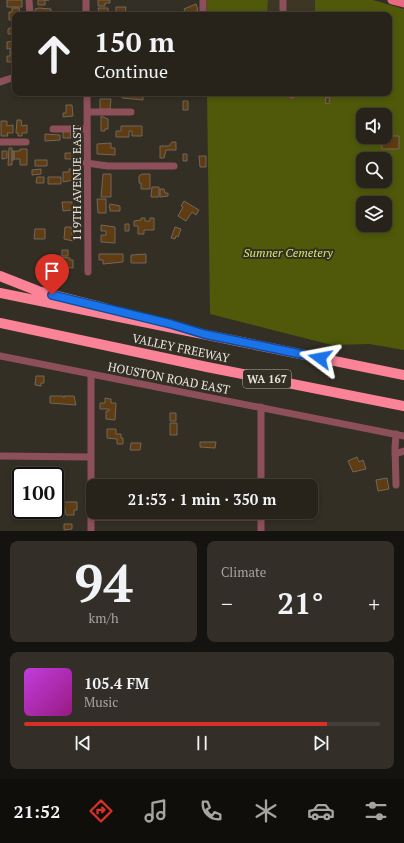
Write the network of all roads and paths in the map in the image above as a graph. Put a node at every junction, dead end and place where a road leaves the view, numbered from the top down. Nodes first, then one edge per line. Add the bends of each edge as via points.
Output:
1 (29, 0) edge
2 (86, 0) edge
3 (203, 0) edge
4 (284, 0) edge
5 (30, 12) edge
6 (86, 12) edge
7 (203, 12) edge
8 (283, 12) edge
9 (12, 78) edge
10 (0, 82) edge
11 (86, 96) edge
12 (86, 112) junction
13 (131, 112) dead end
14 (54, 129) dead end
15 (86, 129) junction
16 (0, 142) edge
17 (26, 142) dead end
18 (86, 163) junction
19 (174, 166) dead end
20 (88, 272) dead end
21 (0, 276) edge
22 (0, 293) edge
23 (0, 323) edge
24 (0, 330) edge
25 (204, 334) junction
26 (130, 351) junction
27 (0, 356) edge
28 (91, 374) junction
29 (404, 375) edge
30 (404, 406) edge
31 (261, 407) junction
32 (400, 435) edge
33 (404, 451) edge
34 (395, 454) junction
35 (0, 456) edge
36 (91, 457) junction
37 (396, 476) junction
38 (404, 476) edge
39 (91, 479) edge
40 (261, 479) edge
41 (396, 485) dead end
42 (90, 519) edge
43 (261, 519) edge
44 (90, 531) edge
45 (261, 531) edge

1 - 5 street
2 - 6 street
3 - 7 street
4 - 8 street
9 - 10 street
11 - 12 street, 119TH AVENUE EAST
12 - 13 street
12 - 15 street, 119TH AVENUE EAST
14 - 15 street
15 - 18 street, 119TH AVENUE EAST
16 - 17 street
18 - 19 street via 108,166
18 - 20 street, 119TH AVENUE EAST
21 - 25 highway via 38,291
22 - 25 highway, VALLEY FREEWAY / WA 167
23 - 26 highway, VALLEY FREEWAY / WA 167
24 - 26 highway
25 - 29 highway, VALLEY FREEWAY / WA 167
26 - 30 highway, VALLEY FREEWAY / WA 167
27 - 28 street, HOUSTON ROAD EAST
28 - 31 street, HOUSTON ROAD EAST
28 - 36 street
31 - 32 street, HOUSTON ROAD EAST
31 - 40 street
32 - 34 street
33 - 34 street
34 - 37 street
35 - 36 street
36 - 39 street
37 - 38 street
37 - 41 street
42 - 44 street
43 - 45 street

